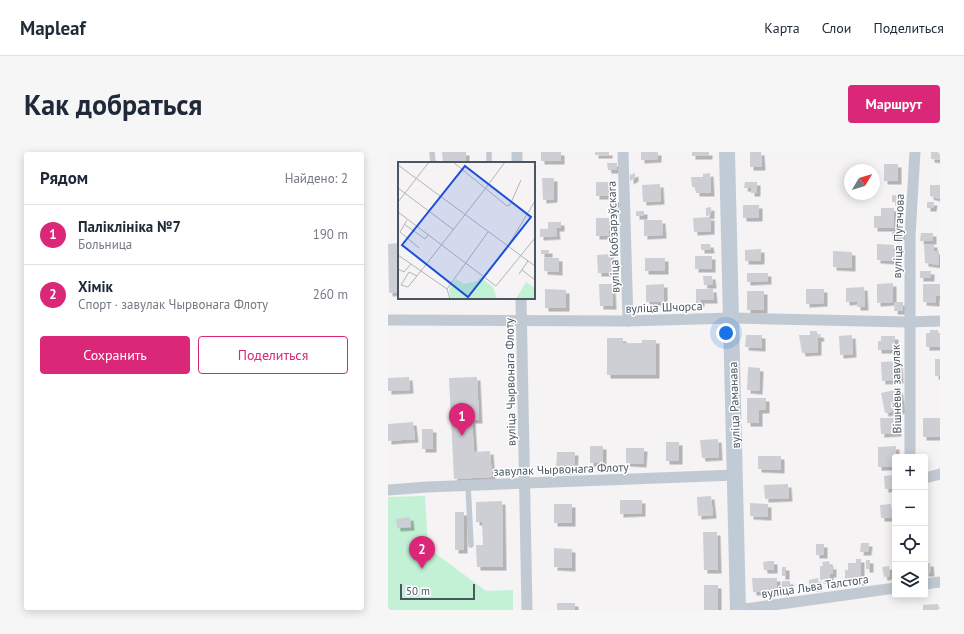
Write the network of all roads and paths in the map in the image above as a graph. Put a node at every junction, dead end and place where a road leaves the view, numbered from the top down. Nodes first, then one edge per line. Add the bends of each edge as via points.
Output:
1 (432, 152) edge
2 (624, 152) edge
3 (727, 152) edge
4 (915, 152) edge
5 (433, 162) edge
6 (521, 299) edge
7 (732, 318) junction
8 (388, 320) edge
9 (940, 320) edge
10 (521, 321) junction
11 (628, 321) junction
12 (908, 322) junction
13 (910, 454) edge
14 (940, 474) edge
15 (736, 475) junction
16 (928, 477) edge
17 (525, 483) junction
18 (468, 485) junction
19 (388, 490) edge
20 (471, 545) dead end
21 (940, 582) edge
22 (928, 584) edge
23 (892, 588) edge
24 (527, 610) edge
25 (738, 610) edge

1 - 5 lane
2 - 11 street, вуліца Кобзарэўскага
3 - 7 main road, вуліца Раманава
4 - 12 street, вуліца Пугачова
6 - 10 street, вуліца Чырвонага Флоту
7 - 11 street, вуліца Шчорса
7 - 12 street, вуліца Шчорса
7 - 15 main road, вуліца Раманава
8 - 10 street, вуліца Шчорса
9 - 12 street, вуліца Шчорса
10 - 11 street, вуліца Шчорса
10 - 17 street, вуліца Чырвонага Флоту
12 - 13 street, Вішнёвы завулак
14 - 16 street
15 - 17 street, завулак Чырвонага Флоту
15 - 25 main road, вуліца Раманава
17 - 18 street, завулак Чырвонага Флоту
17 - 24 street, вуліца Чырвонага Флоту
18 - 19 street, завулак Чырвонага Флоту
18 - 20 lane
21 - 22 street
23 - 25 street, вуліца Льва Талстога

